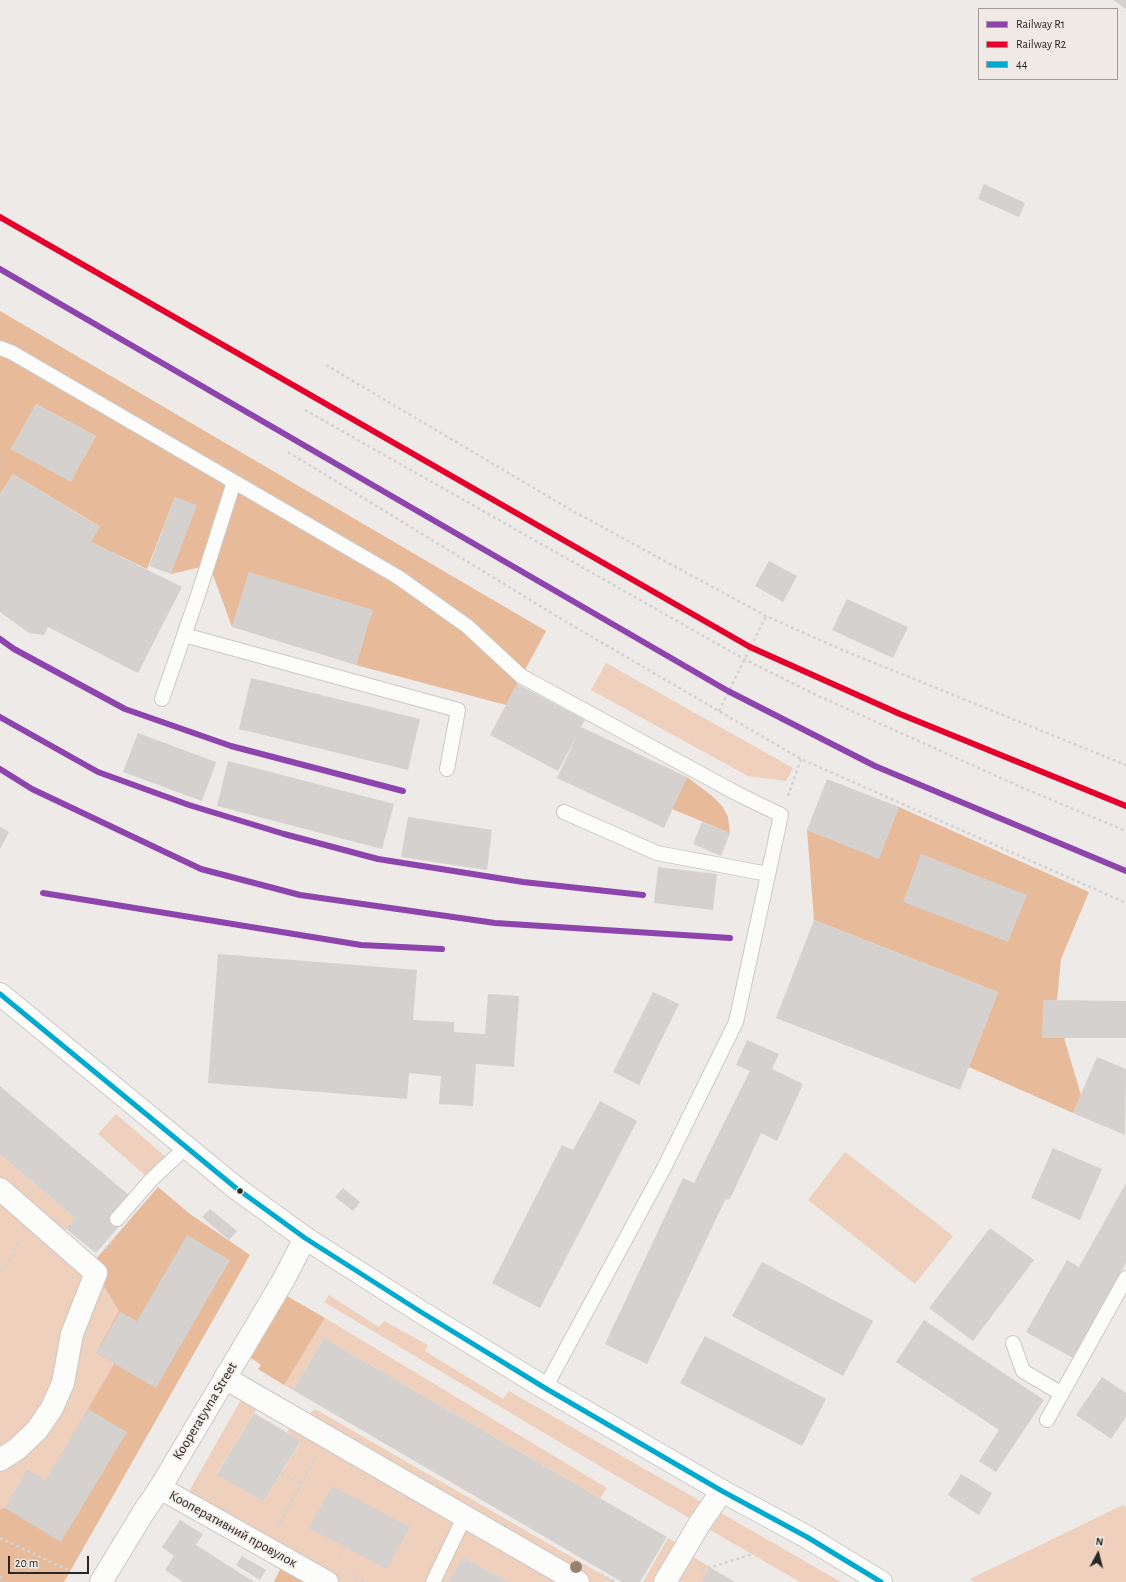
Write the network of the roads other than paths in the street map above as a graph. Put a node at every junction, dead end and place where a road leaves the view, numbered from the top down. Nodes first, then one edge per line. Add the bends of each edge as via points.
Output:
1 (0, 348) edge
2 (234, 482) junction
3 (184, 634) junction
4 (162, 699) dead end
5 (447, 768) dead end
6 (564, 812) dead end
7 (768, 874) junction
8 (0, 994) edge
9 (186, 1147) junction
10 (0, 1189) edge
11 (117, 1219) dead end
12 (305, 1238) junction
13 (1126, 1278) edge
14 (1013, 1343) dead end
15 (225, 1378) junction
16 (545, 1388) junction
17 (1062, 1394) junction
18 (1047, 1420) dead end
19 (0, 1460) edge
20 (160, 1488) junction
21 (722, 1491) junction
22 (465, 1516) junction
23 (331, 1573) edge
24 (101, 1582) edge
25 (433, 1582) edge
26 (578, 1582) edge
27 (665, 1582) edge
28 (881, 1582) edge

1 - 2 lane via 12,352
2 - 3 lane
2 - 7 lane via 398,577 468,626 522,676 781,815
3 - 4 lane
3 - 5 lane via 458,710
6 - 7 lane via 657,853
7 - 16 lane via 736,1022 664,1168
8 - 9 street
9 - 11 lane via 151,1180
9 - 12 street via 236,1188
10 - 19 street via 96,1272 72,1334 63,1383 52,1408 37,1430
12 - 15 street, Kooperatyvna Street via 284,1279
12 - 16 street
13 - 17 lane
14 - 17 lane via 1023,1371
15 - 20 street, Kooperatyvna Street
15 - 22 street
16 - 21 street
17 - 18 lane
20 - 23 street, Кооперативний провулок via 264,1547
20 - 24 street, Kooperatyvna Street
21 - 27 street
21 - 28 street
22 - 25 lane
22 - 26 street

